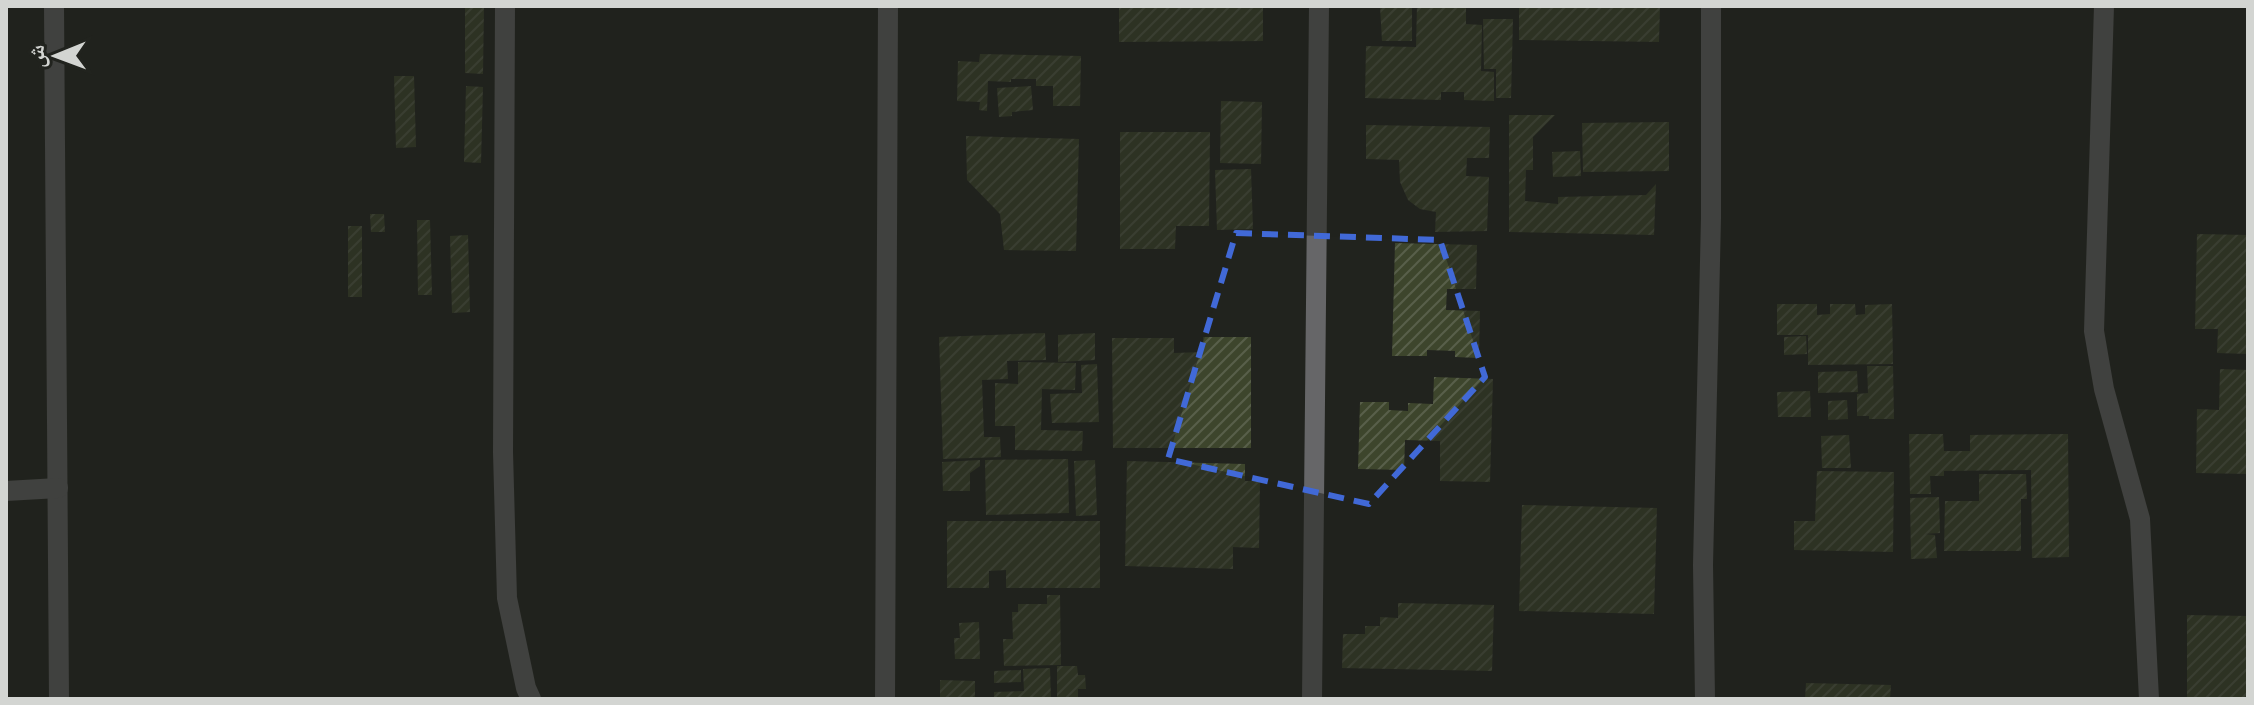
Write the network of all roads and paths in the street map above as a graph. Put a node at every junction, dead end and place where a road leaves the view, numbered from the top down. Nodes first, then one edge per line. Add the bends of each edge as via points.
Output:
1 (54, 6) edge
2 (505, 6) edge
3 (888, 6) edge
4 (1319, 6) edge
5 (1711, 6) edge
6 (2104, 6) edge
7 (58, 488) junction
8 (6, 491) edge
9 (59, 699) edge
10 (531, 699) edge
11 (885, 699) edge
12 (1312, 699) edge
13 (1705, 699) edge
14 (2149, 699) edge

1 - 7 street
2 - 10 street via 507,598
3 - 11 street
4 - 12 street
5 - 13 street
6 - 14 street via 2094,331 2104,389 2140,519
7 - 8 street
7 - 9 street

